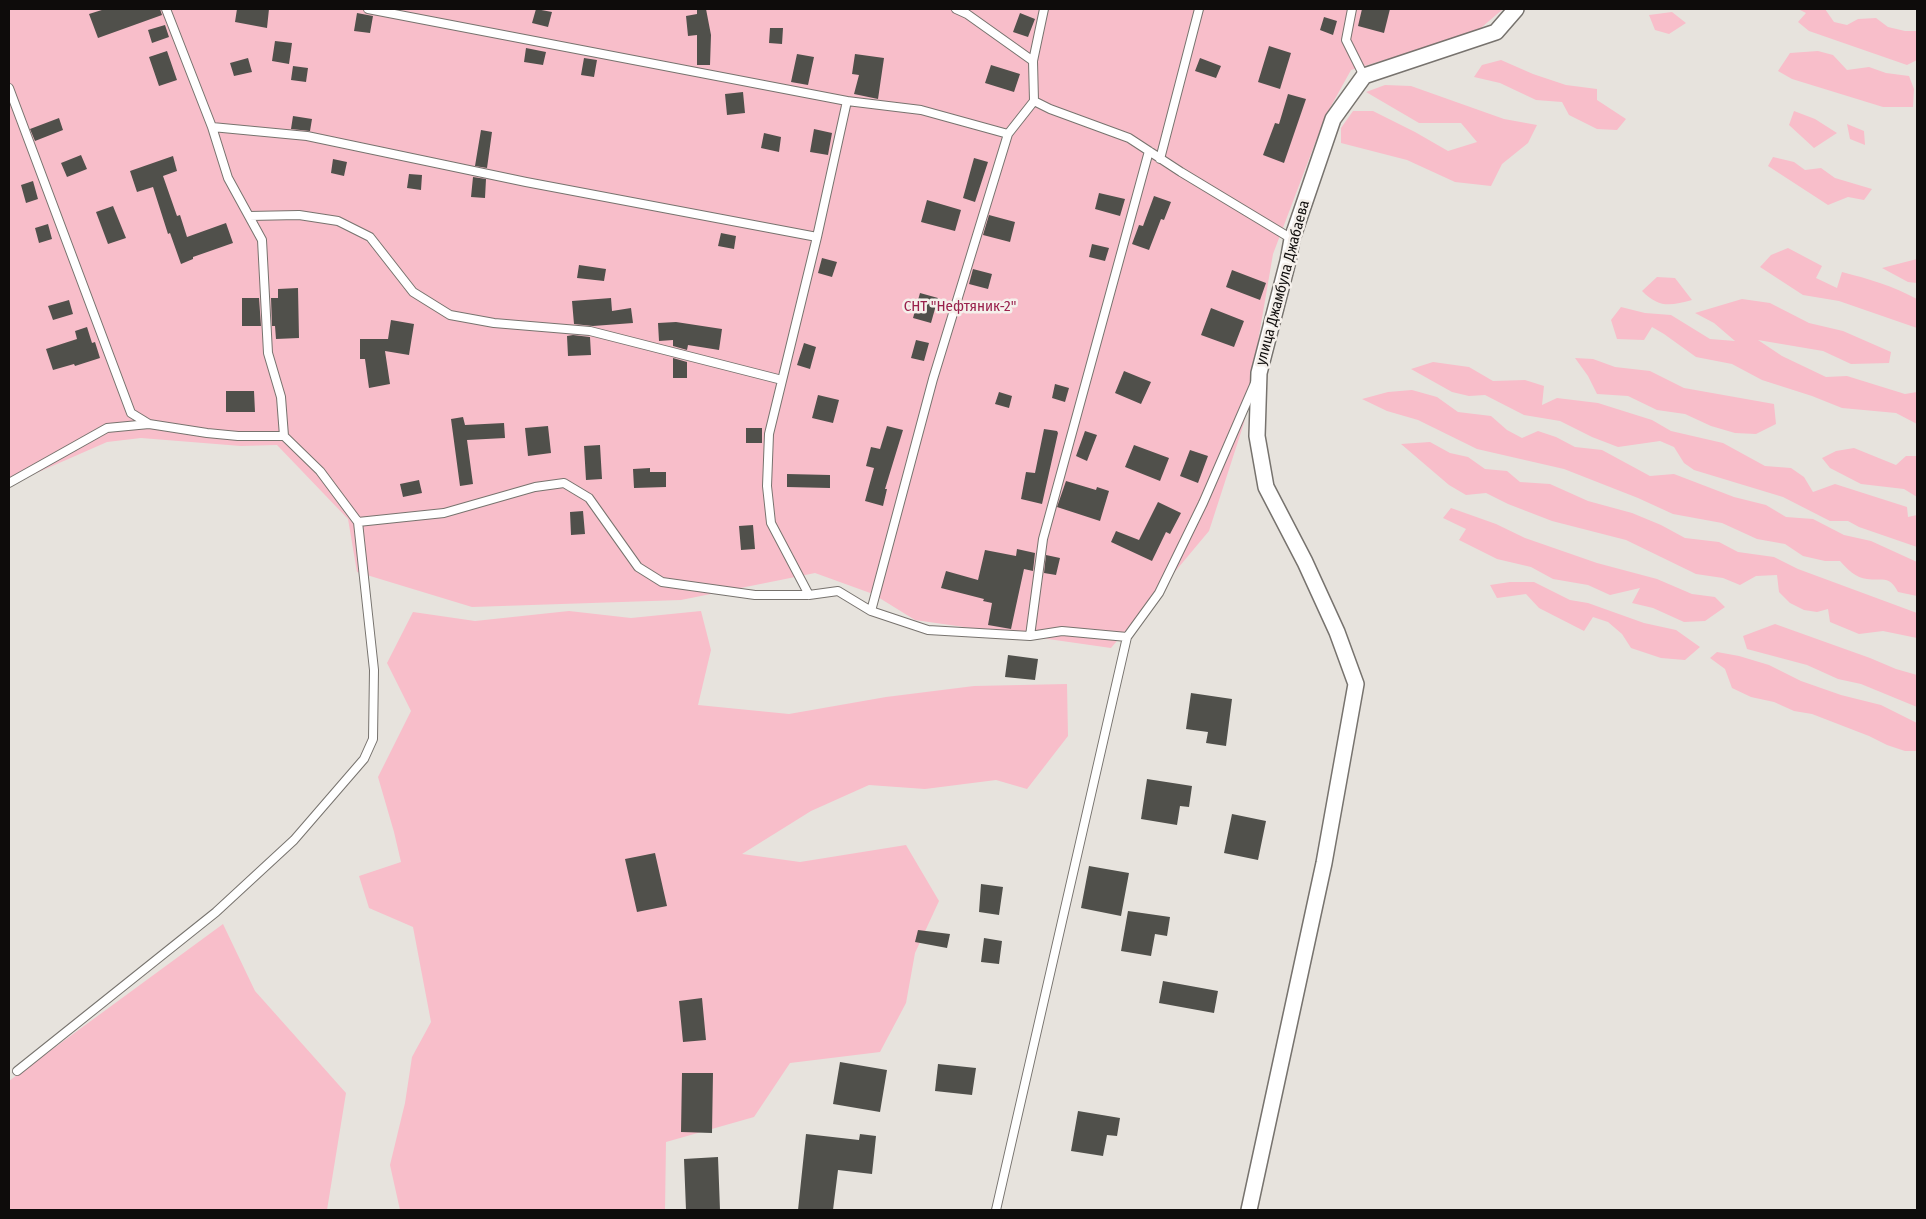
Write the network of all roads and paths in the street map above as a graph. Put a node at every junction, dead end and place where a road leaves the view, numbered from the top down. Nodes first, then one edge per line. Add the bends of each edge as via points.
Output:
1 (166, 9) edge
2 (368, 9) edge
3 (956, 9) edge
4 (1044, 9) edge
5 (1199, 9) edge
6 (1352, 9) edge
7 (1516, 9) edge
8 (1033, 61) junction
9 (1364, 76) junction
10 (9, 88) edge
11 (847, 101) junction
12 (1034, 101) junction
13 (212, 127) junction
14 (1008, 134) junction
15 (1148, 151) junction
16 (1160, 159) junction
17 (249, 216) junction
18 (817, 237) junction
19 (1292, 239) junction
20 (1259, 373) junction
21 (782, 380) junction
22 (149, 424) junction
23 (284, 436) junction
24 (9, 483) edge
25 (358, 522) junction
26 (809, 594) junction
27 (871, 611) junction
28 (1030, 636) junction
29 (1127, 637) junction
30 (17, 1071) dead end
31 (996, 1210) edge
32 (1249, 1210) edge

1 - 13 lane
2 - 11 lane
3 - 8 lane
4 - 8 lane
5 - 16 lane
6 - 9 lane via 1346,40
7 - 9 street via 1496,32
8 - 12 lane
9 - 19 street, улица Джамбула Джабаева via 1333,119
10 - 22 lane via 131,413
11 - 14 lane via 921,110
11 - 18 lane
12 - 14 lane
12 - 15 lane via 1129,138
13 - 17 lane via 228,178
13 - 18 lane via 307,136 526,182
14 - 27 lane via 933,379
15 - 16 lane
15 - 28 lane via 1044,539
16 - 19 lane
17 - 21 lane via 298,215 338,221 370,237 413,292 450,315 494,323 590,331
17 - 23 lane via 262,240 268,353 281,397
18 - 21 lane
19 - 20 street, улица Джамбула Джабаева
20 - 29 lane via 1199,512 1159,593
20 - 32 street, улица Джамбула Джабаева via 1257,436 1266,487 1337,632 1356,684 1324,863
21 - 26 lane via 769,434 767,486 771,523
22 - 23 lane via 238,436
22 - 24 lane via 107,428
23 - 25 lane via 320,471
25 - 26 lane via 444,513 535,487 564,483 588,498 638,567 662,582 755,595
25 - 30 lane via 374,670 373,738 364,758 294,840 230,899
26 - 27 lane via 838,592
27 - 28 lane via 928,630
28 - 29 lane via 1062,631
29 - 31 lane

